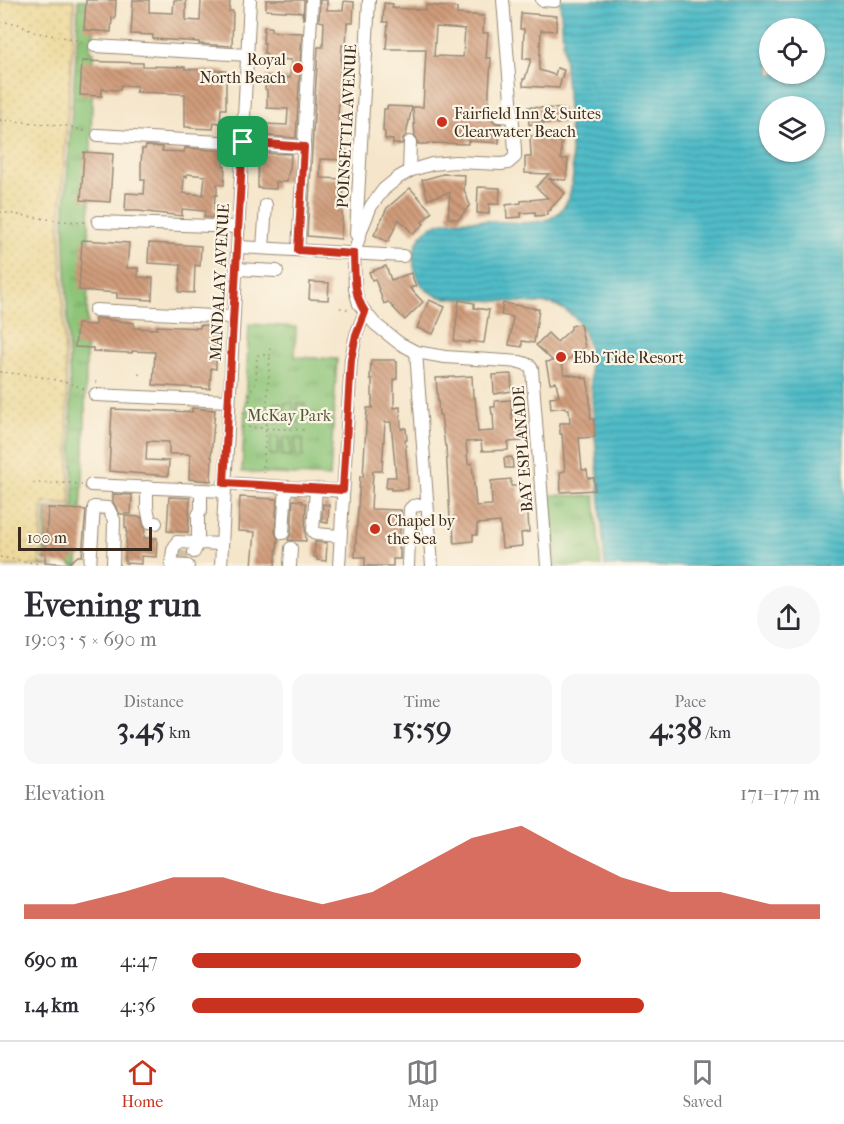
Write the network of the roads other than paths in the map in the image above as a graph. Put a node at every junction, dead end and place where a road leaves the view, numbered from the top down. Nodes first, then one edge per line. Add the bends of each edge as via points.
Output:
1 (250, 0) edge
2 (312, 0) edge
3 (369, 0) edge
4 (503, 0) edge
5 (542, 0) edge
6 (555, 1) edge
7 (95, 46) road end
8 (248, 55) junction
9 (500, 116) dead end
10 (513, 117) junction
11 (98, 135) road end
12 (243, 142) junction
13 (410, 142) dead end
14 (304, 147) junction
15 (409, 171) junction
16 (266, 205) dead end
17 (98, 222) road end
18 (239, 227) junction
19 (238, 247) junction
20 (262, 248) junction
21 (298, 250) junction
22 (354, 254) junction
23 (403, 256) dead end
24 (237, 269) junction
25 (277, 271) dead end
26 (95, 310) dead end
27 (365, 312) junction
28 (233, 316) junction
29 (416, 352) junction
30 (95, 388) road end
31 (229, 401) junction
32 (92, 485) road end
33 (147, 487) junction
34 (224, 487) junction
35 (286, 487) junction
36 (316, 489) junction
37 (201, 490) junction
38 (343, 490) junction
39 (428, 504) junction
40 (156, 523) dead end
41 (283, 533) dead end
42 (340, 536) junction
43 (222, 544) junction
44 (291, 548) dead end
45 (187, 558) edge
46 (90, 566) edge
47 (113, 566) edge
48 (220, 566) edge
49 (290, 566) edge
50 (339, 566) edge
51 (408, 566) edge
52 (432, 566) edge
53 (547, 566) edge

1 - 8 street, MANDALAY AVENUE
2 - 14 street
3 - 22 street, POINSETTIA AVENUE
4 - 10 street, BAY ESPLANADE
5 - 6 street
7 - 8 street
8 - 12 street, MANDALAY AVENUE
9 - 10 street
10 - 15 street, BAY ESPLANADE via 515,157 508,164 455,162
11 - 12 street
12 - 14 street
12 - 18 street, MANDALAY AVENUE
13 - 15 street
14 - 21 street
15 - 22 street, BAY ESPLANADE via 384,189 371,206
16 - 20 street
17 - 18 street
18 - 19 street, MANDALAY AVENUE
19 - 20 street
19 - 24 street, MANDALAY AVENUE
20 - 21 street
21 - 22 street
22 - 23 street
22 - 27 street, BAY ESPLANADE via 355,289
24 - 25 street
24 - 28 street, MANDALAY AVENUE
26 - 28 street
27 - 29 street, BAY ESPLANADE via 387,334
27 - 38 street via 351,359
28 - 31 street, MANDALAY AVENUE
29 - 39 street
29 - 53 street, BAY ESPLANADE via 520,362 532,369
30 - 31 street
31 - 34 street, MANDALAY AVENUE
32 - 33 street
33 - 37 street
33 - 40 street via 150,522
34 - 35 street
34 - 37 street
34 - 43 street, MANDALAY AVENUE
35 - 36 street
35 - 41 street
36 - 38 street
36 - 42 street via 314,531
37 - 45 street via 201,510
38 - 42 street
39 - 51 street via 410,509
39 - 52 street
42 - 50 street
43 - 45 street
43 - 48 street, MANDALAY AVENUE
44 - 49 street
46 - 47 street via 94,507 108,508 114,520

